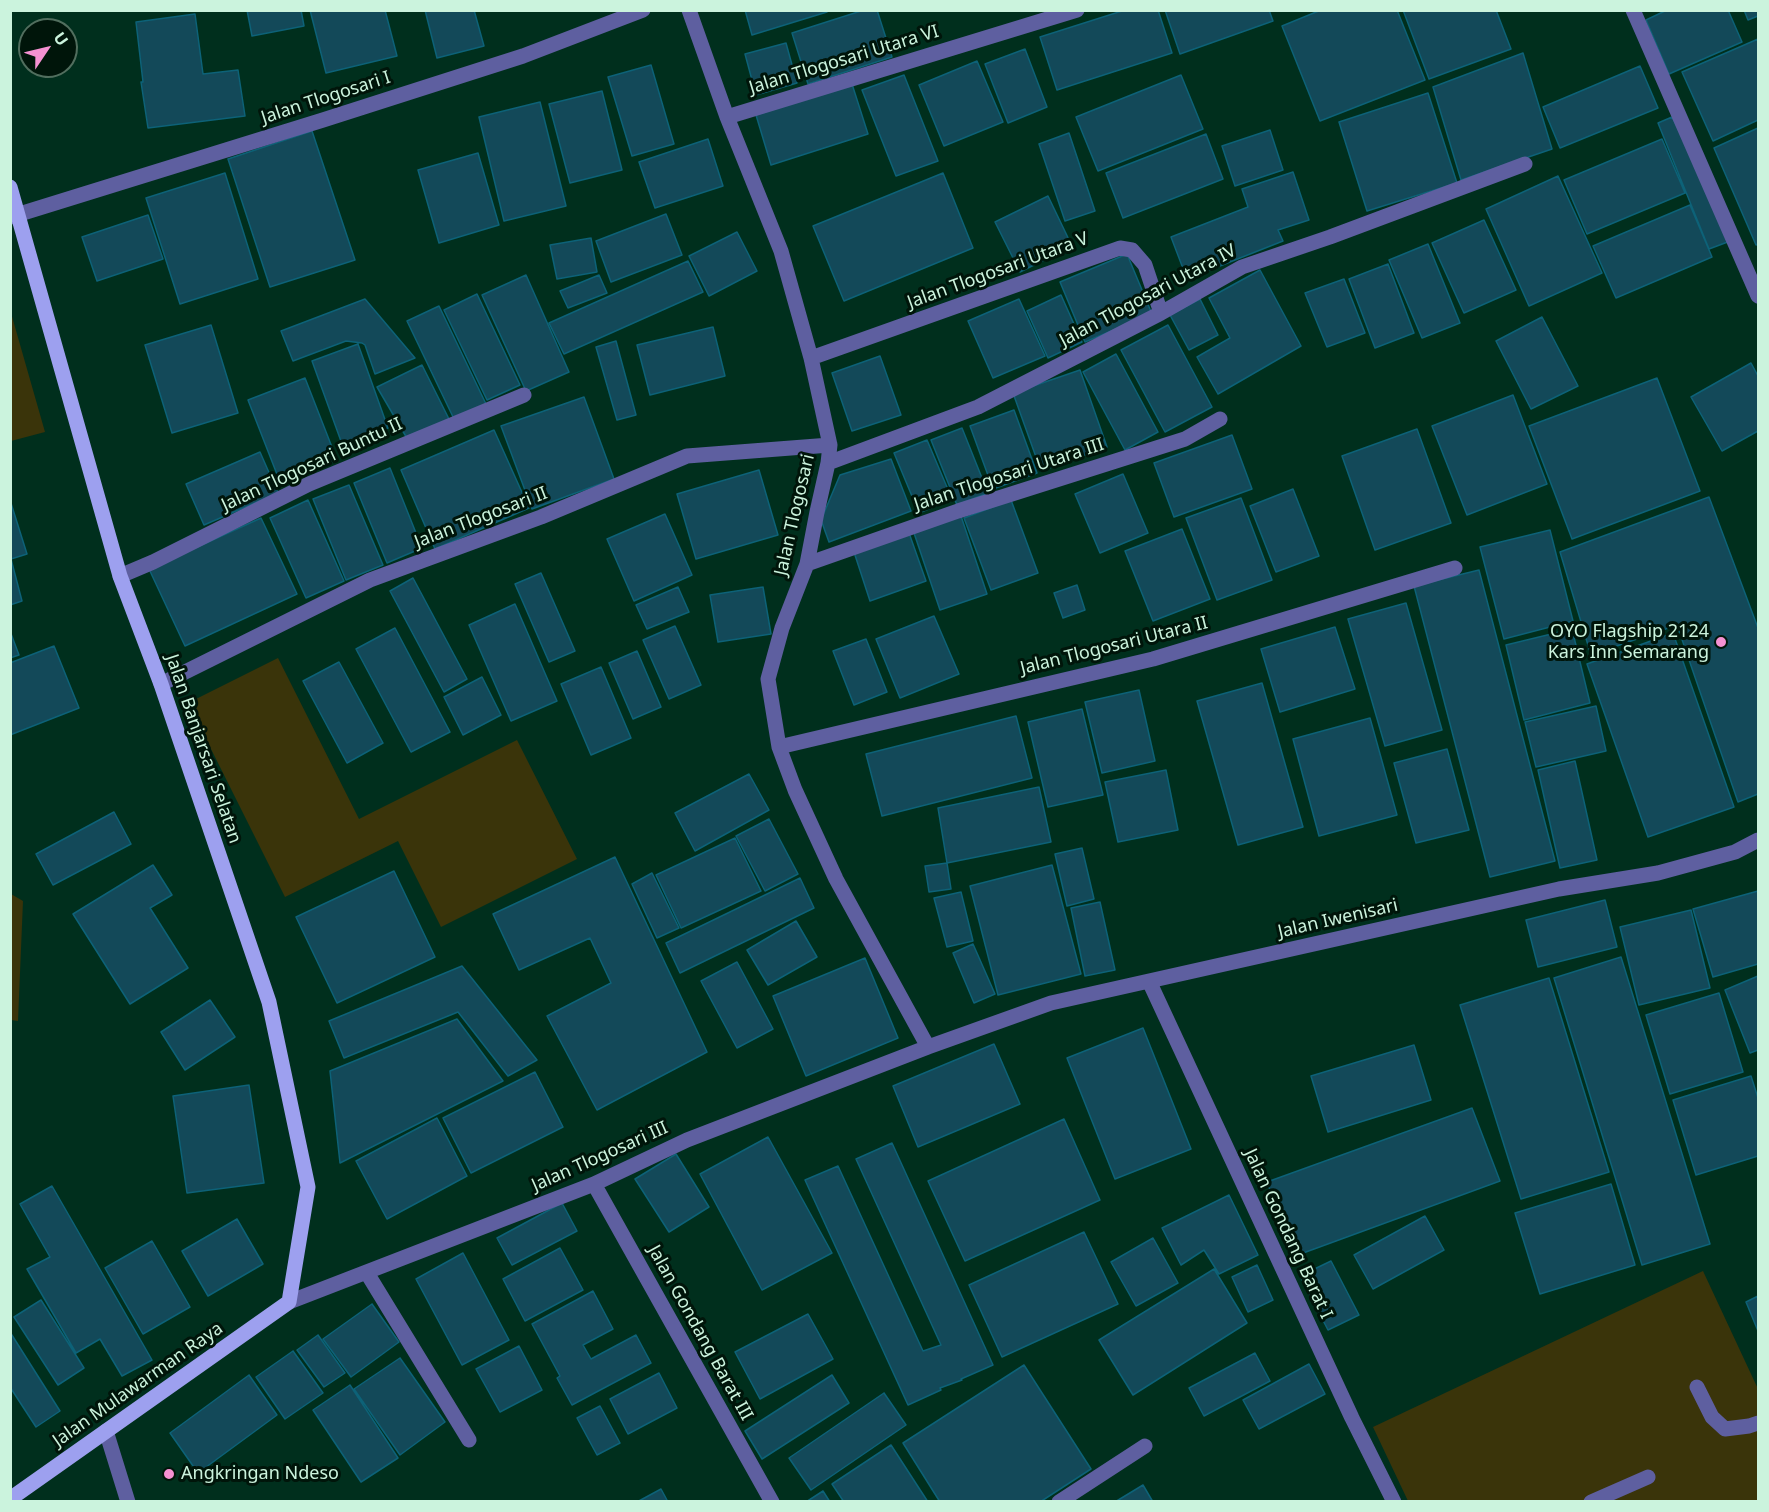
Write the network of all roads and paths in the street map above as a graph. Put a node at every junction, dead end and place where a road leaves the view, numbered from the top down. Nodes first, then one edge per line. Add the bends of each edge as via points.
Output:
1 (643, 10) edge
2 (689, 10) edge
3 (1077, 10) edge
4 (1633, 10) edge
5 (1056, 13) edge
6 (727, 117) junction
7 (1525, 164) dead end
8 (10, 187) edge
9 (14, 216) edge
10 (1753, 268) edge
11 (1758, 296) edge
12 (1161, 314) junction
13 (811, 358) junction
14 (524, 395) dead end
15 (1220, 419) dead end
16 (830, 446) junction
17 (828, 463) junction
18 (807, 564) junction
19 (1455, 568) dead end
20 (120, 576) junction
21 (161, 684) junction
22 (779, 747) junction
23 (1758, 840) edge
24 (1149, 981) junction
25 (928, 1047) junction
26 (594, 1184) junction
27 (367, 1273) junction
28 (289, 1302) junction
29 (1697, 1387) dead end
30 (1758, 1422) edge
31 (106, 1431) junction
32 (469, 1440) dead end
33 (1146, 1446) dead end
34 (1648, 1477) dead end
35 (10, 1499) edge
36 (128, 1502) edge
37 (772, 1502) edge
38 (1059, 1502) edge
39 (1394, 1502) edge
40 (1592, 1502) edge

1 - 9 street, Jalan Tlogosari I via 523,56
2 - 6 street, Jalan Tlogosari
3 - 5 street, Jalan Tlogosari Utara VI
4 - 10 street
5 - 6 street, Jalan Tlogosari Utara VI
6 - 13 street, Jalan Tlogosari via 781,251
7 - 12 street, Jalan Tlogosari Utara IV via 1242,267
8 - 9 main road, Jalan Banjarsari Selatan
9 - 20 main road, Jalan Banjarsari Selatan
10 - 11 street
12 - 13 street, Jalan Tlogosari Utara V via 1145,265 1132,250 1120,248
12 - 17 street, Jalan Tlogosari Utara IV via 978,406
13 - 16 street, Jalan Tlogosari
14 - 20 street, Jalan Tlogosari Buntu II via 309,484
15 - 18 street, Jalan Tlogosari Utara III via 1185,440 958,510
16 - 17 street, Jalan Tlogosari
16 - 21 street, Jalan Tlogosari II via 687,456 555,512 370,580
17 - 18 street, Jalan Tlogosari
18 - 22 street, Jalan Tlogosari via 782,628 768,679
19 - 22 street, Jalan Tlogosari Utara II via 1153,659
20 - 21 main road, Jalan Banjarsari Selatan
21 - 28 main road, Jalan Banjarsari Selatan via 269,1002 308,1186
22 - 25 street, Jalan Tlogosari via 836,879
23 - 24 street, Jalan Iwenisari via 1735,852 1658,873 1559,889
24 - 25 street, Jalan Iwenisari via 1051,1003
24 - 39 street, Jalan Gondang Barat I
25 - 26 street, Jalan Tlogosari III via 687,1140
26 - 27 street, Jalan Tlogosari III
26 - 37 street, Jalan Gondang Barat III
27 - 28 street, Jalan Tlogosari III
27 - 32 street
28 - 31 main road, Jalan Mulawarman Raya
29 - 30 street via 1712,1417 1725,1429
31 - 35 main road, Jalan Mulawarman Raya
31 - 36 street
33 - 38 street
34 - 40 street

